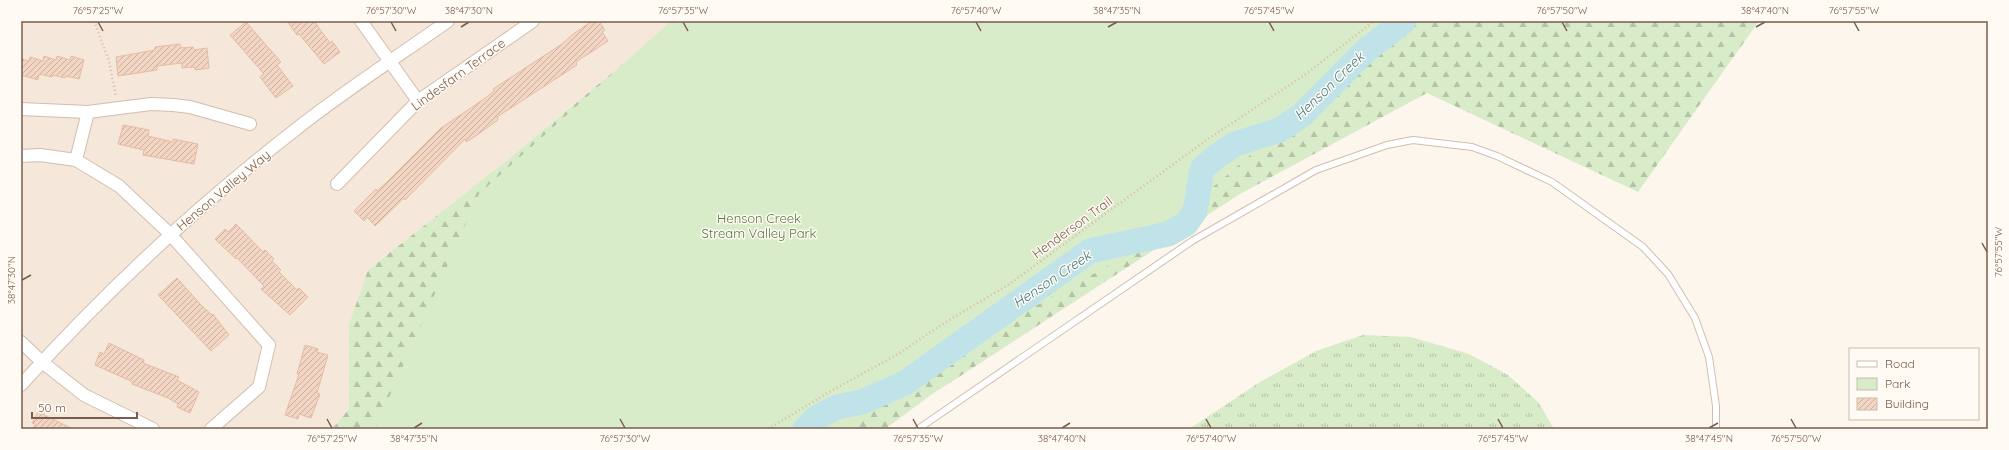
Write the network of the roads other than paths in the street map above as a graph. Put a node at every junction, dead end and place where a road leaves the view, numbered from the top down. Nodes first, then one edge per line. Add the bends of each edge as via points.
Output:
1 (361, 21) edge
2 (448, 21) edge
3 (533, 21) edge
4 (390, 63) junction
5 (418, 101) junction
6 (21, 109) edge
7 (88, 112) junction
8 (250, 124) dead end
9 (21, 156) edge
10 (76, 160) junction
11 (337, 184) dead end
12 (170, 234) junction
13 (21, 342) edge
14 (42, 362) junction
15 (21, 385) edge
16 (153, 429) edge
17 (211, 429) edge
18 (918, 429) edge
19 (1716, 429) edge

1 - 4 street
2 - 4 street, Henson Valley Way
3 - 5 street, Lindesfarn Terrace
4 - 5 street
4 - 12 street, Henson Valley Way via 297,128 241,172
5 - 11 street, Lindesfarn Terrace
6 - 7 street
7 - 8 street via 151,104 190,107
7 - 10 street
9 - 10 street via 40,155
10 - 12 street via 119,186
12 - 14 street, Henson Valley Way
12 - 17 street via 269,345 260,387
13 - 14 street
14 - 15 street, Henson Valley Way
14 - 16 street via 84,395
18 - 19 lane via 1192,241 1316,170 1386,145 1413,140 1472,147 1497,156 1552,182 1643,247 1668,274 1695,318 1709,357 1716,406

